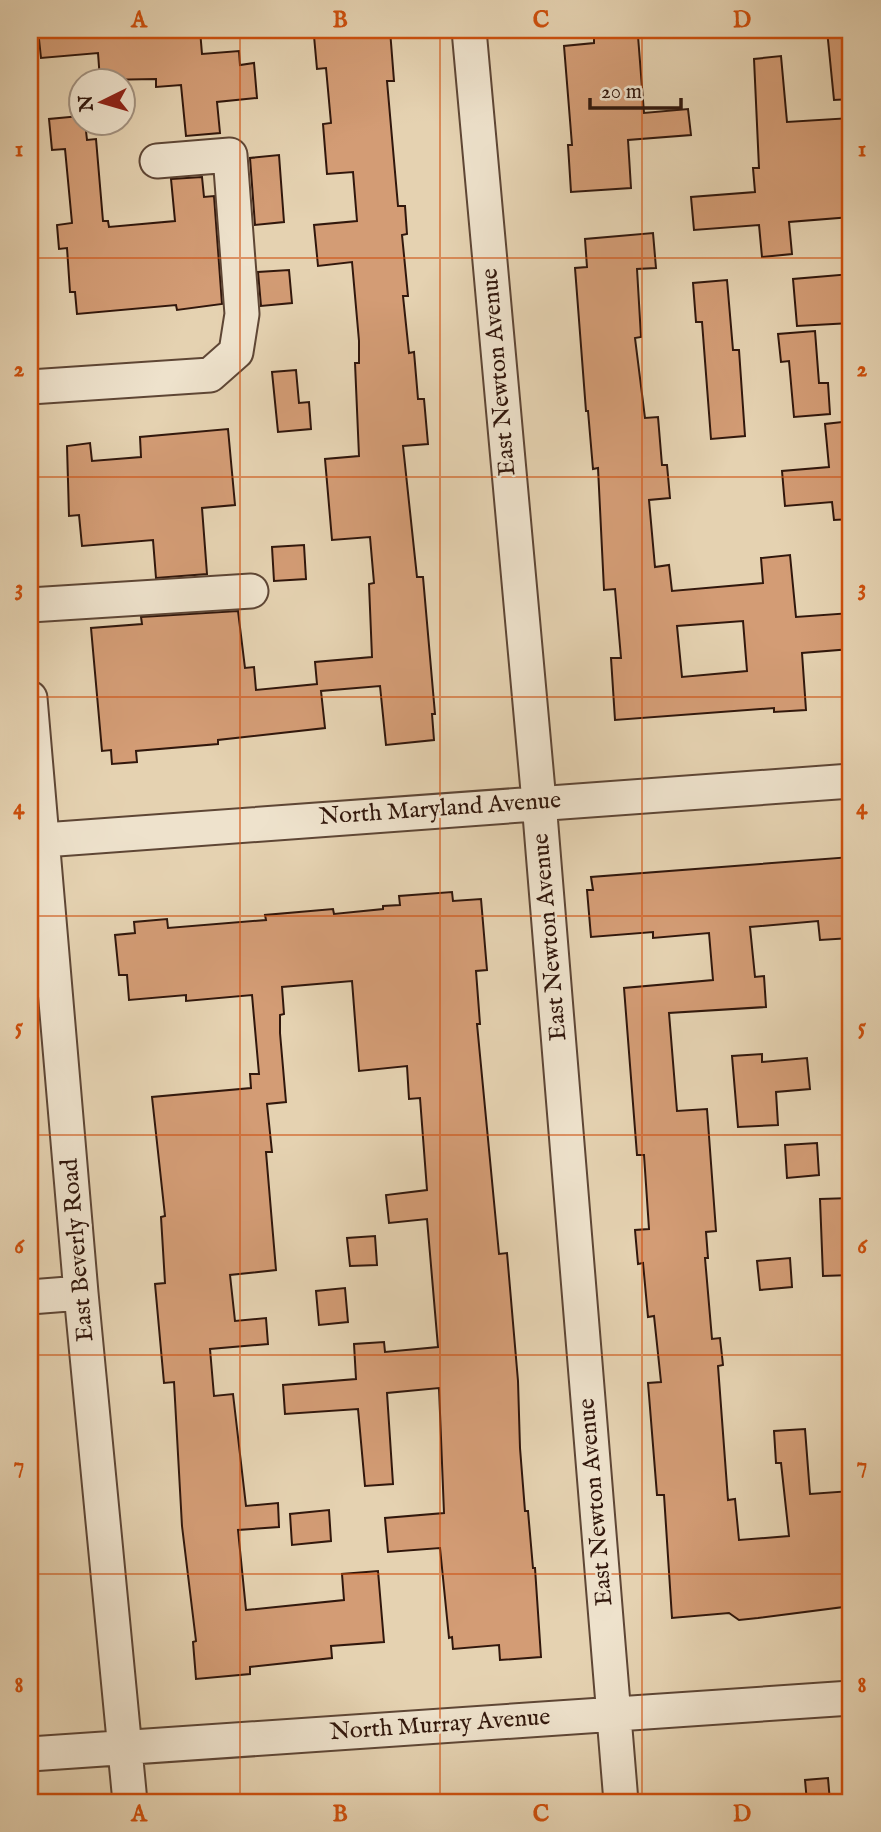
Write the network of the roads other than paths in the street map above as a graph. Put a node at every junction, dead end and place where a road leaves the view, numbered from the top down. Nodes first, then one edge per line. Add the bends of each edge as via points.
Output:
1 (469, 30) edge
2 (157, 161) dead end
3 (30, 387) edge
4 (251, 591) dead end
5 (30, 605) edge
6 (30, 698) edge
7 (851, 781) edge
8 (539, 802) junction
9 (37, 840) edge
10 (81, 1293) junction
11 (30, 1297) edge
12 (851, 1698) edge
13 (613, 1714) junction
14 (124, 1746) junction
15 (30, 1754) edge
16 (130, 1802) edge
17 (621, 1802) edge

1 - 8 street, East Newton Avenue
2 - 3 street via 230,155 242,314 236,352 210,375
4 - 5 street
6 - 9 street, East Beverly Road
7 - 8 street, North Maryland Avenue
8 - 9 street, North Maryland Avenue
8 - 13 street, East Newton Avenue
9 - 10 street, East Beverly Road
10 - 11 street
10 - 14 street, East Beverly Road
12 - 13 street, North Murray Avenue
13 - 14 street, North Murray Avenue
13 - 17 street, East Newton Avenue
14 - 15 street, North Murray Avenue
14 - 16 street, East Beverly Road

